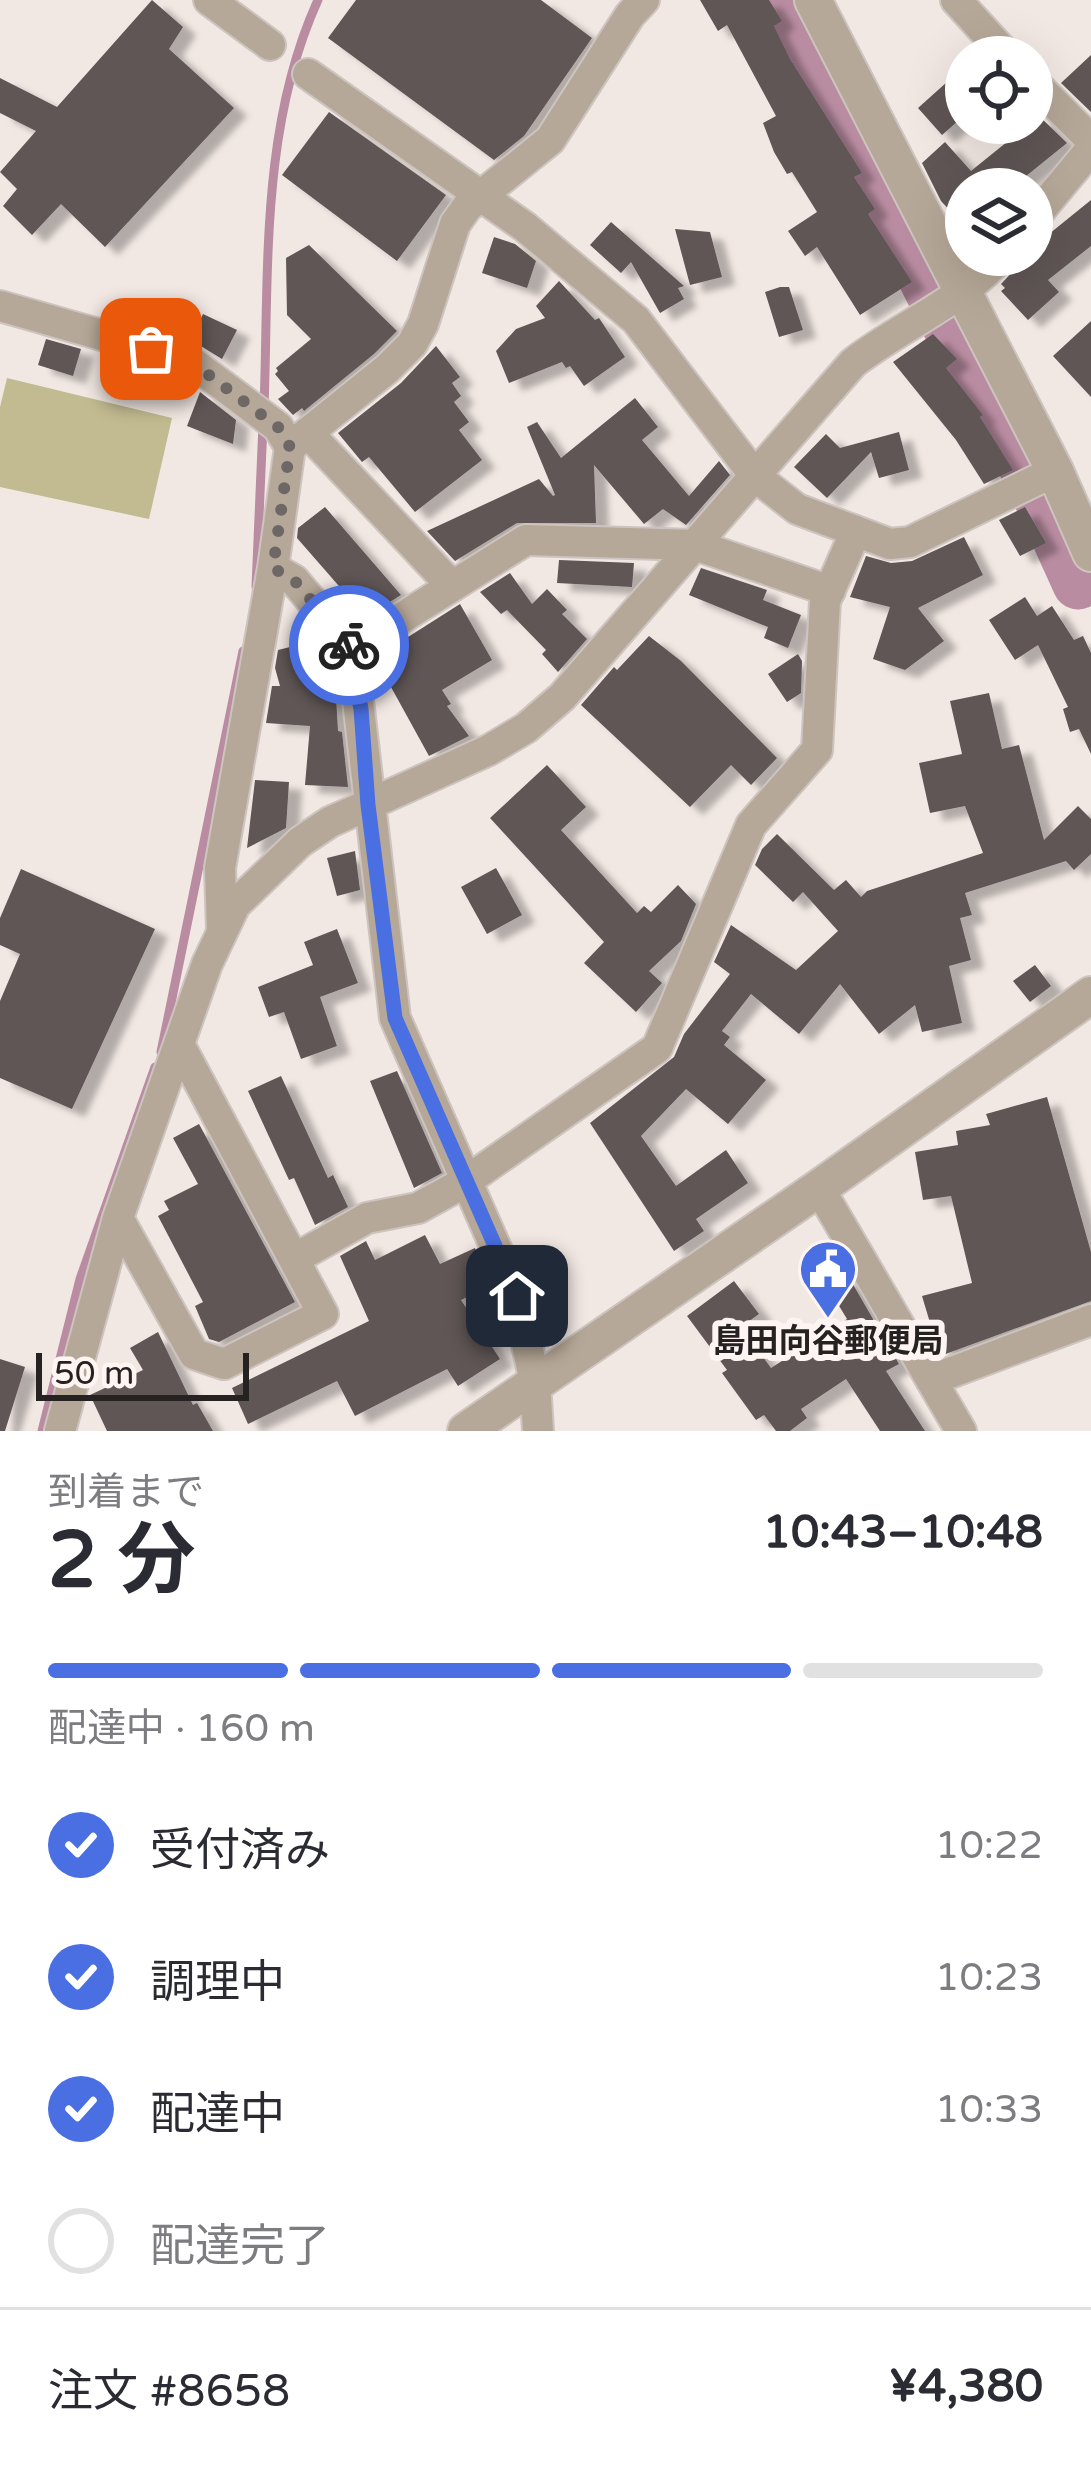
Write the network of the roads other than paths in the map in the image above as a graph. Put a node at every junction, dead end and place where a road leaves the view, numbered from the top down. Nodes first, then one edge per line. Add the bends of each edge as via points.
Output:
1 (209, 0) edge
2 (644, 0) edge
3 (813, 0) edge
4 (956, 0) edge
5 (989, 36) edge
6 (270, 45) dead end
7 (308, 74) dead end
8 (1053, 102) edge
9 (1091, 140) edge
10 (1091, 149) edge
11 (1053, 195) edge
12 (481, 196) junction
13 (982, 276) edge
14 (963, 290) junction
15 (0, 306) edge
16 (283, 429) junction
17 (1055, 471) junction
18 (755, 476) junction
19 (856, 531) junction
20 (694, 545) junction
21 (1091, 553) edge
22 (273, 568) junction
23 (452, 586) junction
24 (830, 591) junction
25 (352, 649) junction
26 (368, 805) junction
27 (222, 934) junction
28 (1091, 995) edge
29 (180, 1046) junction
30 (465, 1182) junction
31 (819, 1188) junction
32 (118, 1218) junction
33 (294, 1259) junction
34 (1091, 1320) edge
35 (931, 1380) junction
36 (535, 1383) junction
37 (60, 1431) edge
38 (466, 1431) edge
39 (538, 1431) edge
40 (961, 1431) edge

1 - 6 street
2 - 12 street via 550,140
3 - 14 street
4 - 5 street
7 - 12 street
8 - 9 street
10 - 11 street
12 - 16 street via 455,224 412,344 387,369
12 - 18 street via 635,320
13 - 14 street
14 - 17 street
14 - 18 street via 853,363
15 - 16 street via 189,360
16 - 22 street
16 - 23 street
17 - 19 street via 910,542
17 - 21 street
18 - 19 street via 797,509
18 - 20 street
19 - 24 street
20 - 23 street via 526,540
20 - 24 street
20 - 26 street via 526,728
22 - 25 street via 294,580
22 - 27 street via 220,868
23 - 25 street
24 - 30 street via 818,750 751,825 657,1048
25 - 26 street
26 - 27 street via 300,842 235,905
26 - 30 street via 395,1018
27 - 29 street
28 - 31 street
29 - 32 street
29 - 33 street
30 - 33 street via 418,1208 367,1218
30 - 36 street via 517,1296
31 - 35 street
31 - 36 street
32 - 33 street via 194,1354 224,1364 322,1314
32 - 37 street
34 - 35 street
35 - 40 street
36 - 38 street
36 - 39 street

